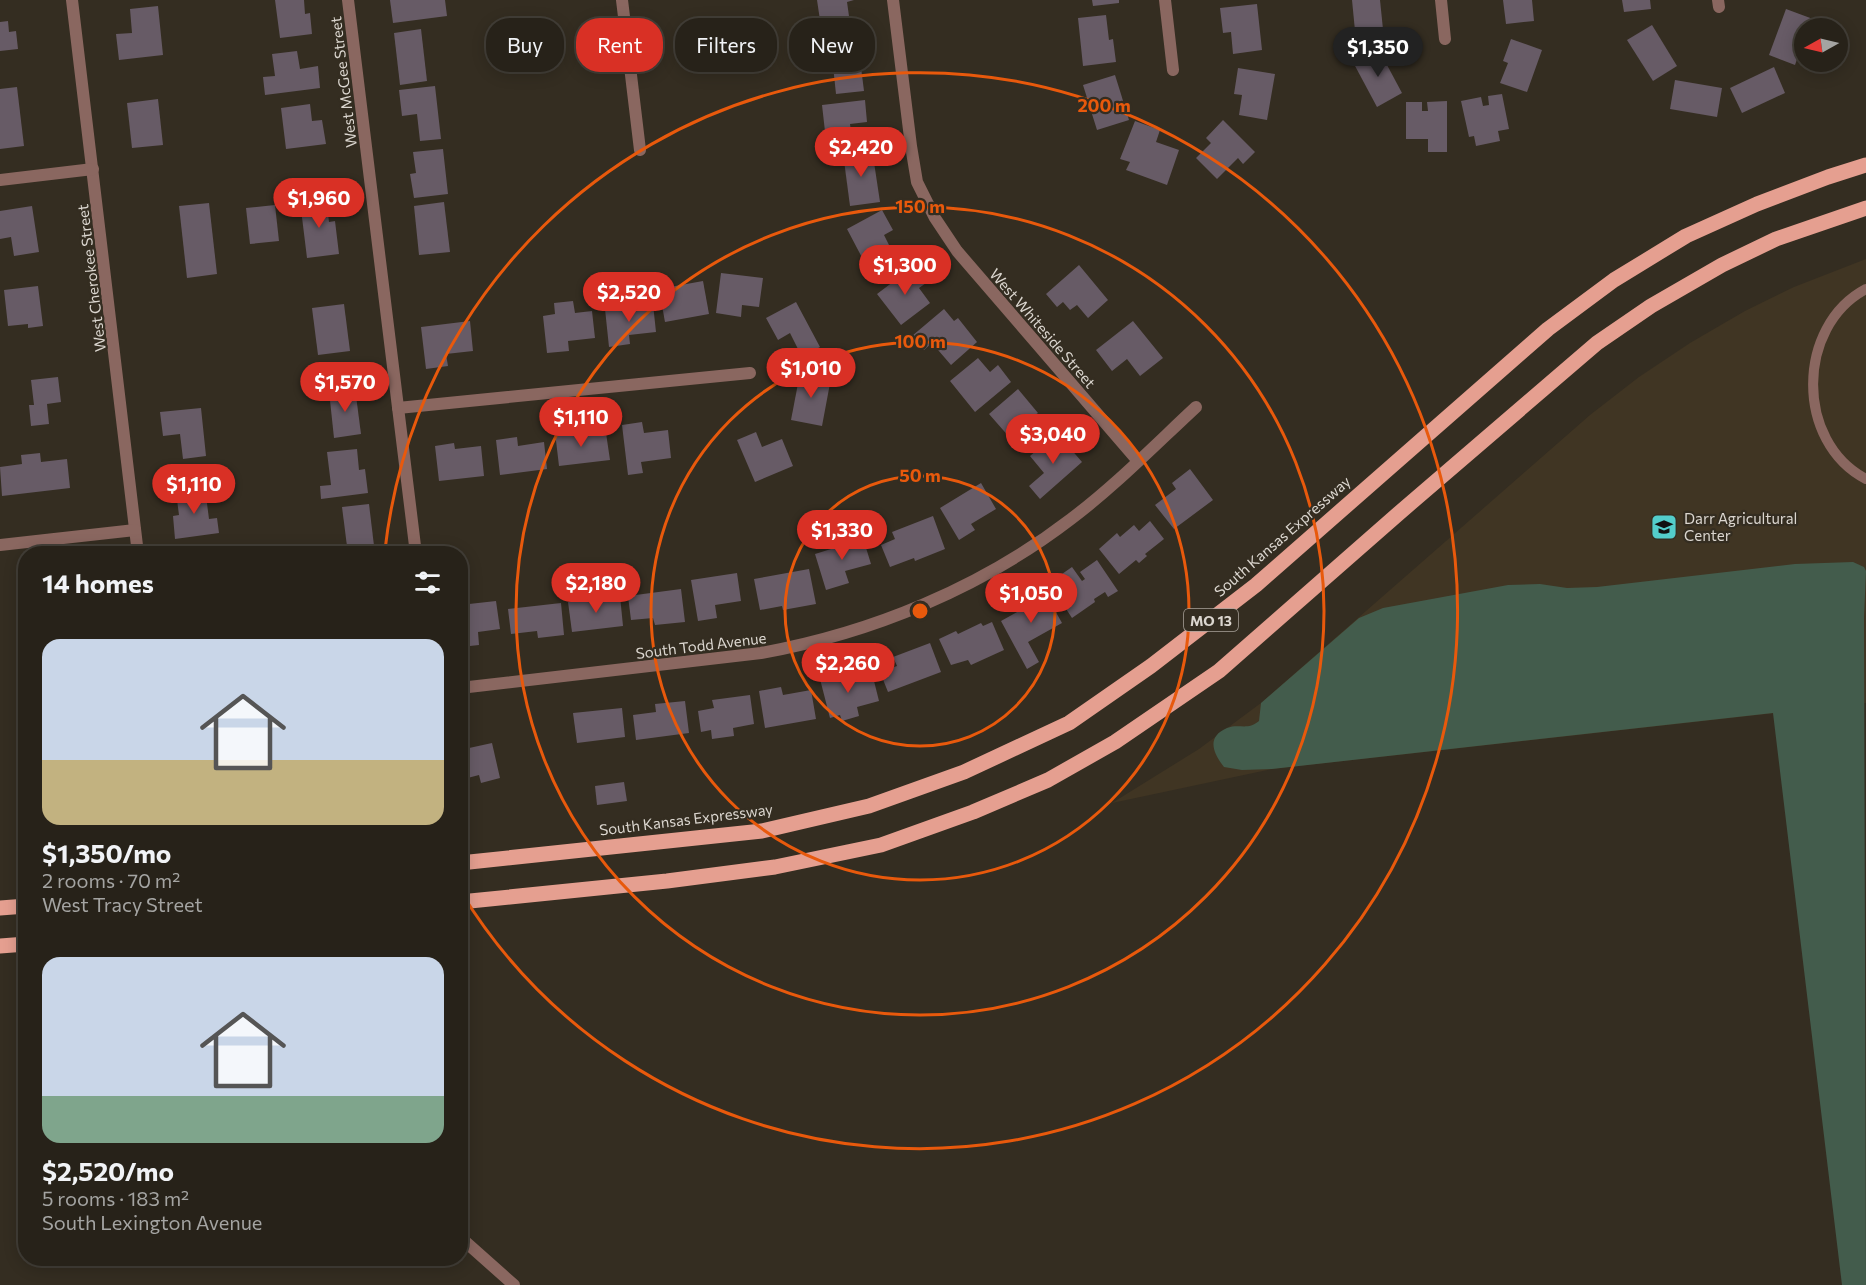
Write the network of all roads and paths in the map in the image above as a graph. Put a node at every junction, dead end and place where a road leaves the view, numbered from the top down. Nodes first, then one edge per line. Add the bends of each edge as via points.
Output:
1 (72, 0) edge
2 (348, 0) edge
3 (622, 0) edge
4 (893, 0) edge
5 (1165, 0) edge
6 (1440, 0) edge
7 (1445, 39) dead end
8 (1173, 70) dead end
9 (640, 150) dead end
10 (1866, 165) edge
11 (93, 169) junction
12 (0, 180) edge
13 (1866, 208) edge
14 (1866, 289) edge
15 (750, 373) dead end
16 (1196, 406) dead end
17 (398, 408) junction
18 (1137, 461) junction
19 (1866, 479) edge
20 (135, 530) junction
21 (0, 545) edge
22 (137, 546) edge
23 (415, 546) edge
24 (468, 687) edge
25 (468, 862) edge
26 (468, 901) edge
27 (18, 907) edge
28 (0, 908) edge
29 (18, 945) edge
30 (0, 946) edge
31 (468, 1244) edge
32 (514, 1285) edge

1 - 11 street, West Cherokee Street
2 - 17 street, West McGee Street
3 - 9 street
4 - 18 street, West Whiteside Street via 917,182 935,218 957,251
5 - 8 street
6 - 7 street
10 - 25 main road, South Kansas Expressway / MO 13 via 1757,204 1686,237 1614,280 1548,329 1256,585 1069,723 964,772 880,802 772,828
11 - 12 street
11 - 20 street, West Cherokee Street
13 - 26 main road, MO 13 via 1776,239 1722,265 1597,343 1220,671 1115,742 1048,780 880,845 776,867
14 - 19 lane via 1833,317 1817,348 1811,383 1816,418 1832,449
15 - 17 street
16 - 18 street, South Todd Avenue
17 - 23 street, West McGee Street
18 - 24 street, South Todd Avenue via 1071,519 1004,564 936,598 837,636 719,660
20 - 21 street
20 - 22 street, West Cherokee Street
27 - 28 main road
29 - 30 main road
31 - 32 street

